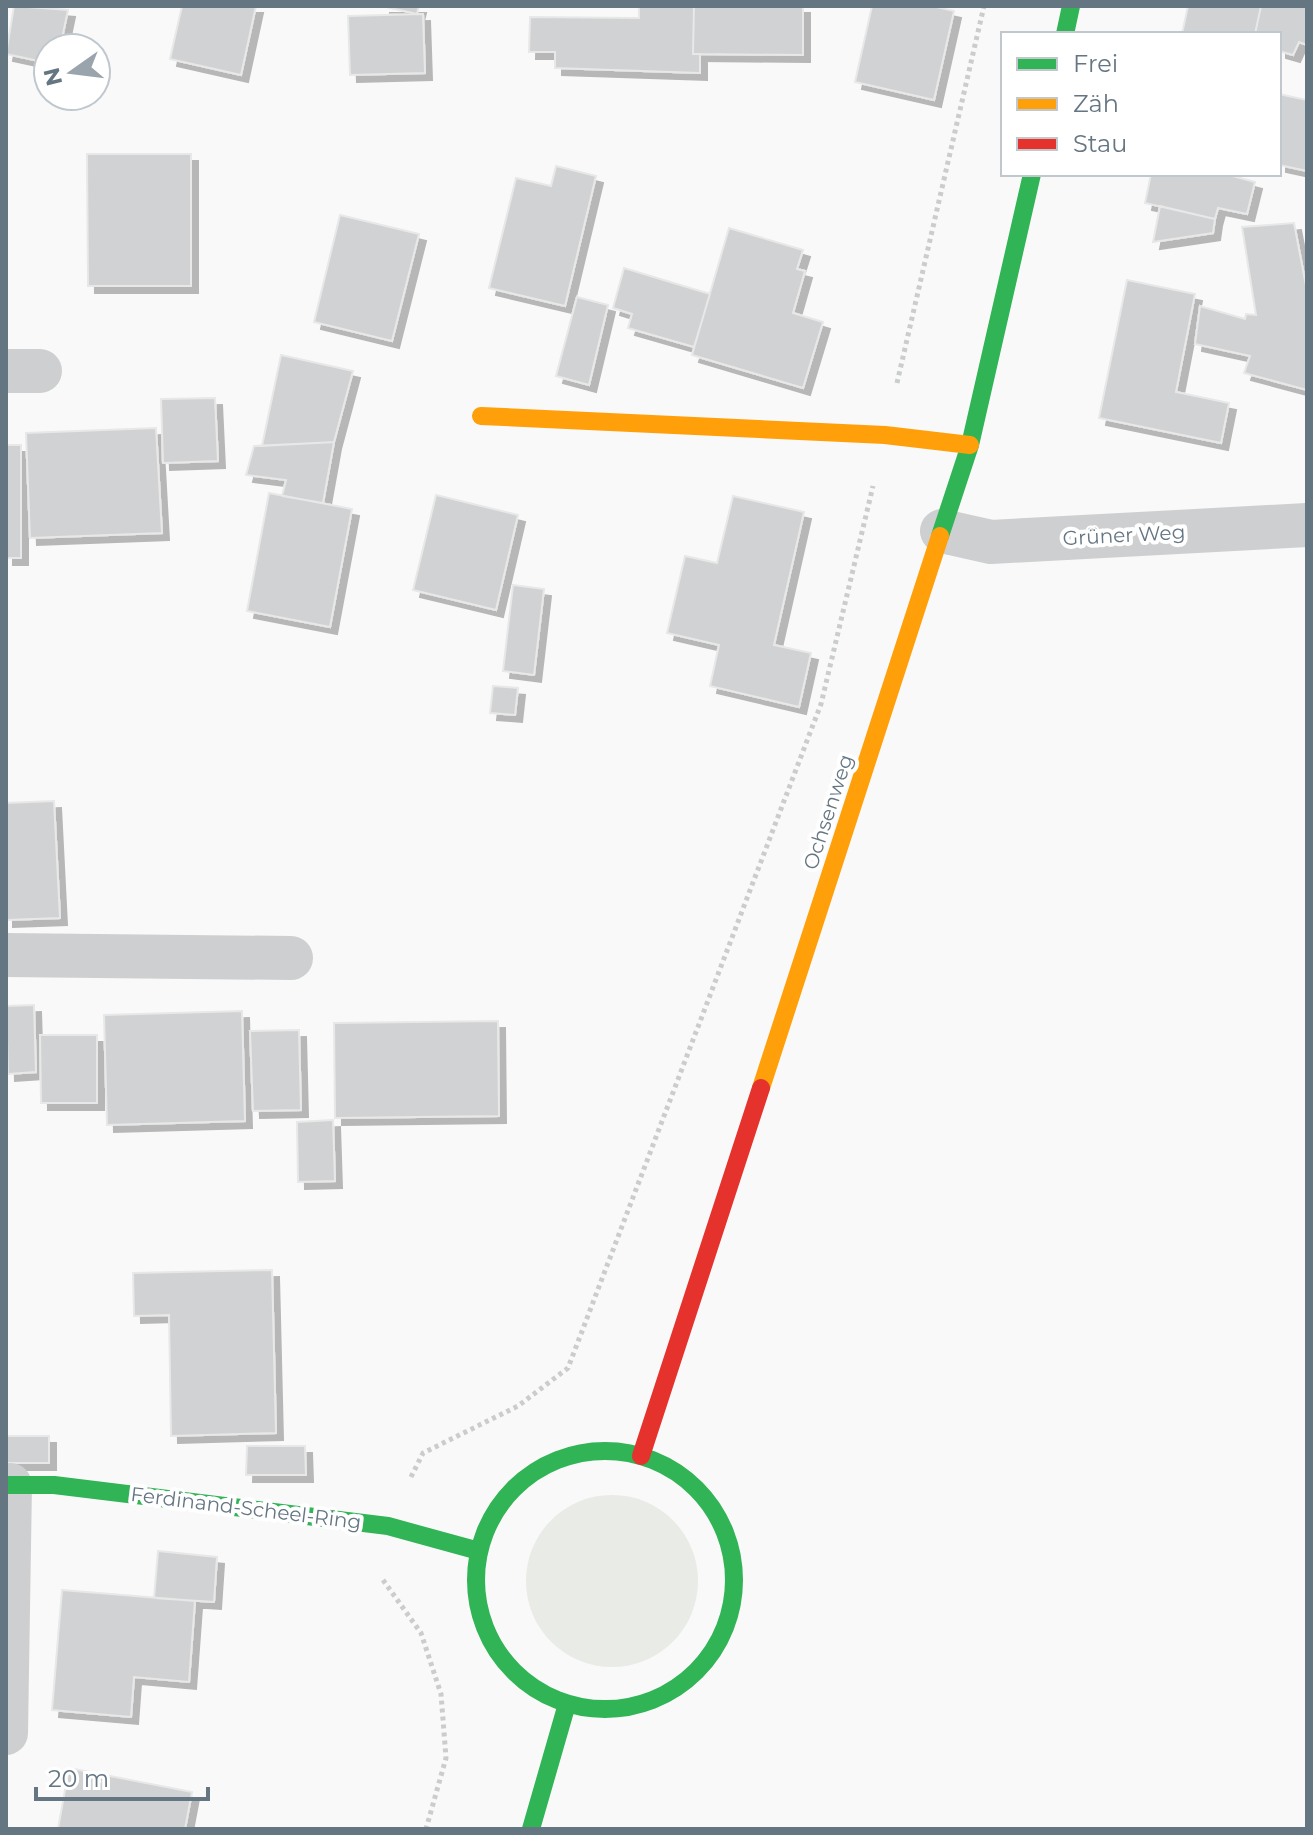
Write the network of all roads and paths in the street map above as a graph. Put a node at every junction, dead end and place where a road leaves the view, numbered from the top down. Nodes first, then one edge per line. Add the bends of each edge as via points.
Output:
1 (984, 6) edge
2 (1071, 6) edge
3 (1065, 32) edge
4 (1032, 176) edge
5 (481, 416) dead end
6 (885, 435) junction
7 (970, 445) junction
8 (1307, 525) edge
9 (942, 531) junction
10 (6, 955) edge
11 (291, 958) dead end
12 (641, 1456) junction
13 (8, 1485) edge
14 (388, 1526) junction
15 (479, 1551) junction
16 (567, 1704) junction
17 (6, 1733) edge
18 (426, 1829) edge
19 (531, 1829) edge

1 - 6 path
2 - 3 main road
4 - 7 main road, Ochsenweg
5 - 6 main road
6 - 7 main road
6 - 14 path via 821,704 568,1368 518,1406 423,1453
7 - 9 main road, Ochsenweg
8 - 9 street, Grüner Weg via 991,542
9 - 12 main road, Ochsenweg
10 - 11 street
12 - 15 main road via 593,1451 544,1466 506,1497
12 - 16 main road via 670,1468 717,1514 734,1576 732,1607 703,1664 671,1691 619,1709
13 - 14 main road, Ferdinand-Scheel-Ring via 54,1485
13 - 17 street, Ferdinand-Scheel-Ring
14 - 15 main road, Ferdinand-Scheel-Ring
14 - 18 path via 381,1577 421,1633 441,1694 446,1758
15 - 16 main road via 476,1577 486,1632 517,1675
16 - 19 main road

